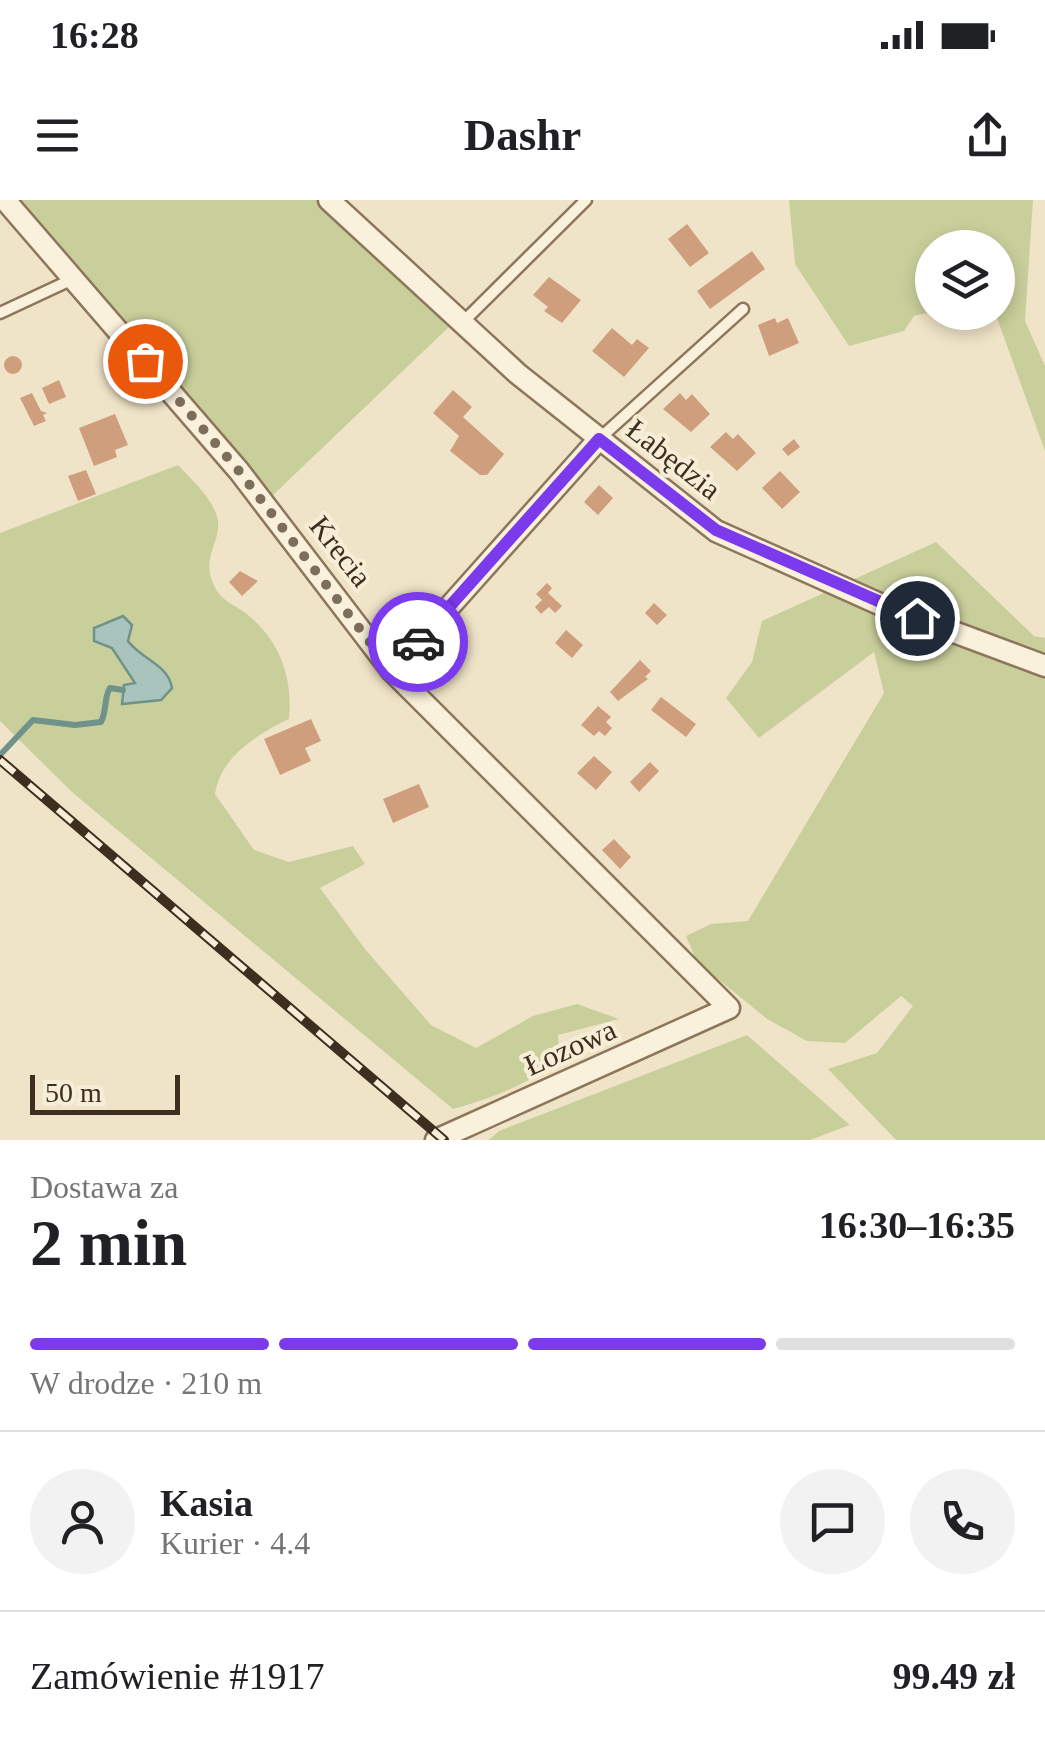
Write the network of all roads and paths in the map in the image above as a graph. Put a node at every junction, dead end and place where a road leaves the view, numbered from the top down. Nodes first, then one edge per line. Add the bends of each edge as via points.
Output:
1 (5, 200) edge
2 (328, 200) edge
3 (586, 200) edge
4 (75, 278) junction
5 (744, 309) dead end
6 (0, 312) edge
7 (462, 323) junction
8 (599, 439) junction
9 (1045, 666) edge
10 (392, 671) junction
11 (730, 1008) joint
12 (436, 1140) edge

1 - 4 street, Krecia
2 - 7 street, Łabędzia
3 - 7 lane
4 - 6 lane
4 - 10 street, Krecia via 239,471
5 - 8 lane
7 - 8 street, Łabędzia
8 - 9 street, Łabędzia via 716,530 884,606
8 - 10 street
10 - 11 street, Krecia
11 - 12 street, Łozowa

